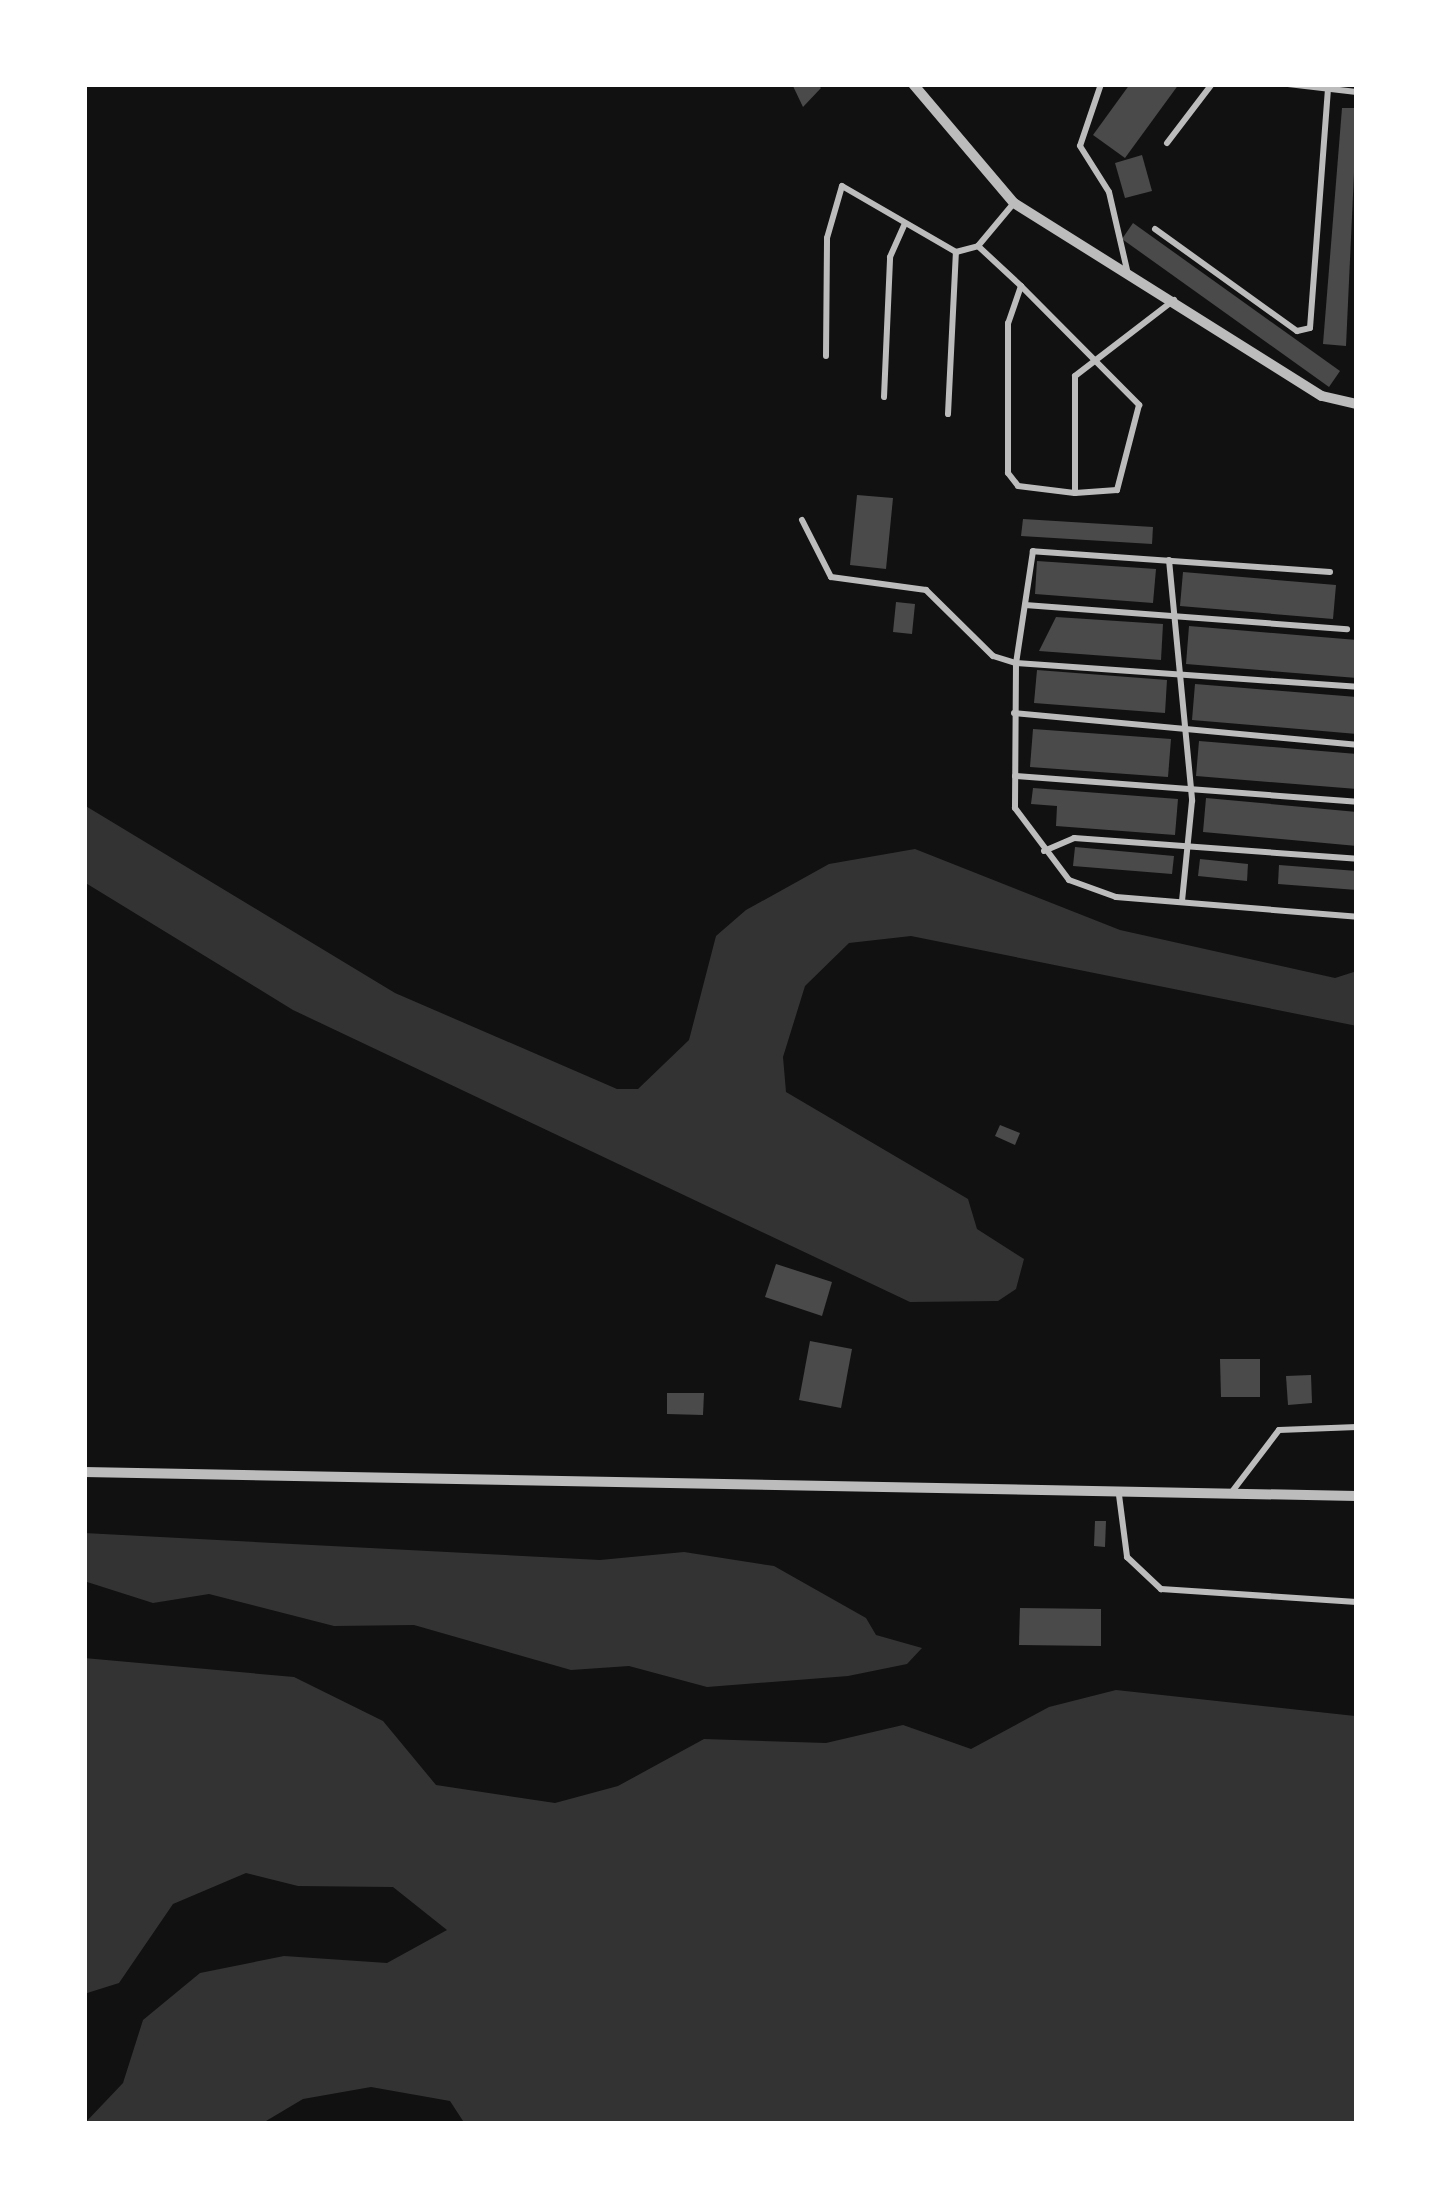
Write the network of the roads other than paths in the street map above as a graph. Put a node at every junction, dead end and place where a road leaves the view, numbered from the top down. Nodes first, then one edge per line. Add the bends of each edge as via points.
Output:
1 (913, 84) edge
2 (1101, 84) edge
3 (1211, 84) edge
4 (1288, 84) edge
5 (1328, 90) junction
6 (1357, 92) edge
7 (1167, 143) dead end
8 (1014, 203) junction
9 (904, 224) junction
10 (1155, 229) dead end
11 (978, 246) junction
12 (956, 252) junction
13 (1128, 273) junction
14 (1021, 286) junction
15 (1174, 299) junction
16 (826, 356) dead end
17 (1101, 361) junction
18 (884, 398) dead end
19 (1357, 404) edge
20 (948, 413) dead end
21 (1075, 493) junction
22 (802, 520) dead end
23 (1169, 560) junction
24 (1330, 572) dead end
25 (1025, 605) junction
26 (1171, 616) junction
27 (1347, 629) dead end
28 (1016, 663) junction
29 (1176, 672) junction
30 (1357, 687) edge
31 (1014, 713) junction
32 (1181, 728) junction
33 (1357, 745) edge
34 (1015, 776) junction
35 (1187, 789) junction
36 (1357, 802) edge
37 (1187, 846) junction
38 (1044, 851) junction
39 (1357, 859) edge
40 (1182, 902) junction
41 (1357, 917) edge
42 (1357, 1427) edge
43 (84, 1472) edge
44 (1119, 1495) junction
45 (1229, 1496) junction
46 (1357, 1496) edge
47 (1357, 1602) edge

1 - 8 street
2 - 13 lane via 1080,146 1109,192
3 - 7 lane
4 - 5 lane
5 - 6 lane
5 - 10 lane via 1310,328 1297,332
8 - 11 lane
8 - 13 street
9 - 12 lane
9 - 16 lane via 871,194 842,186 827,238
9 - 18 lane via 889,269
11 - 12 lane
11 - 14 lane
12 - 20 lane
13 - 15 street
14 - 17 lane
14 - 21 lane via 1008,322 1010,482
15 - 17 lane
15 - 19 street via 1322,396
17 - 21 lane via 1071,387
17 - 21 lane via 1136,396 1137,428 1117,490
22 - 28 lane via 831,577 926,590 993,656
23 - 24 lane
23 - 25 lane via 1034,551
23 - 26 lane
25 - 26 lane
25 - 28 lane
26 - 27 lane
26 - 29 lane
28 - 29 lane
28 - 31 lane
29 - 30 lane
29 - 32 lane
31 - 32 lane
31 - 34 lane
32 - 33 lane
32 - 35 lane
34 - 35 lane
34 - 38 lane via 1018,820
35 - 36 lane
35 - 37 lane
37 - 38 lane via 1073,838
37 - 39 lane
37 - 40 lane
38 - 40 lane via 1082,888
40 - 41 lane
42 - 45 lane via 1279,1430
43 - 44 street
44 - 45 street
44 - 47 lane via 1126,1557 1161,1589
45 - 46 street

